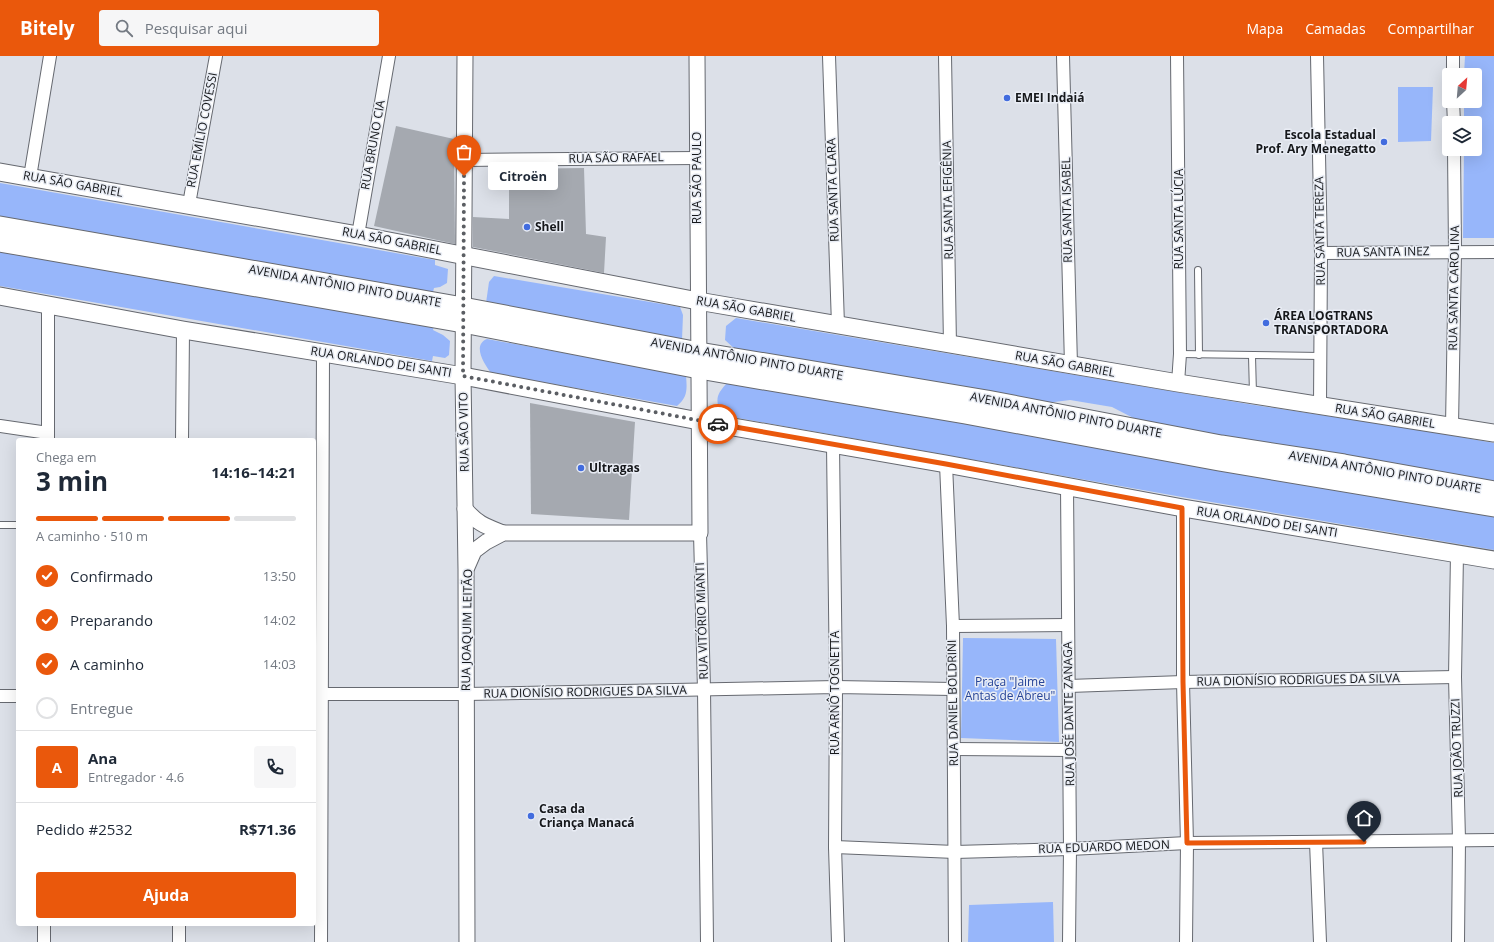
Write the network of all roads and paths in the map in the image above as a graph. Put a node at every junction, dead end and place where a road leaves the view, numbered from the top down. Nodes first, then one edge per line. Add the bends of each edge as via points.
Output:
1 (50, 56) edge
2 (216, 56) edge
3 (389, 56) edge
4 (465, 56) edge
5 (697, 56) edge
6 (829, 56) edge
7 (945, 56) edge
8 (1063, 56) edge
9 (1177, 56) edge
10 (1317, 56) edge
11 (1453, 56) edge
12 (1453, 68) edge
13 (1454, 156) edge
14 (697, 158) junction
15 (464, 160) junction
16 (0, 172) edge
17 (30, 176) junction
18 (188, 204) junction
19 (0, 226) edge
20 (358, 235) junction
21 (0, 242) edge
22 (1455, 251) junction
23 (1494, 252) edge
24 (1321, 253) junction
25 (463, 255) junction
26 (1198, 270) dead end
27 (0, 296) edge
28 (698, 301) junction
29 (48, 304) junction
30 (463, 315) junction
31 (838, 324) junction
32 (183, 330) junction
33 (950, 345) junction
34 (323, 353) junction
35 (1180, 354) junction
36 (1199, 355) junction
37 (1252, 356) junction
38 (1321, 356) junction
39 (699, 360) junction
40 (1071, 365) junction
41 (463, 376) junction
42 (1178, 383) junction
43 (1253, 395) junction
44 (1320, 406) junction
45 (699, 421) junction
46 (0, 426) edge
47 (1452, 426) junction
48 (1494, 433) edge
49 (48, 436) edge
50 (182, 438) edge
51 (833, 445) junction
52 (946, 464) junction
53 (1067, 486) junction
54 (1494, 491) edge
55 (1494, 507) edge
56 (1182, 508) junction
57 (465, 509) junction
58 (16, 525) edge
59 (0, 526) edge
60 (504, 533) junction
61 (700, 533) junction
62 (1456, 553) junction
63 (1494, 560) edge
64 (466, 569) junction
65 (952, 626) junction
66 (1068, 626) junction
67 (1455, 677) junction
68 (1183, 682) junction
69 (1069, 686) junction
70 (836, 688) junction
71 (953, 689) junction
72 (704, 690) junction
73 (318, 694) edge
74 (466, 694) junction
75 (0, 696) edge
76 (16, 696) edge
77 (954, 749) junction
78 (1069, 750) junction
79 (1459, 840) junction
80 (1494, 840) edge
81 (1316, 842) junction
82 (1187, 843) junction
83 (835, 847) junction
84 (1070, 849) junction
85 (955, 852) junction
86 (44, 926) edge
87 (179, 926) edge
88 (44, 942) edge
89 (179, 942) edge
90 (321, 942) edge
91 (467, 942) edge
92 (707, 942) edge
93 (838, 942) edge
94 (955, 942) edge
95 (1069, 942) edge
96 (1186, 942) edge
97 (1320, 942) edge
98 (1458, 942) edge

1 - 17 street
2 - 18 street, RUA EMÍLIO COVESSI
3 - 20 street, RUA BRUNO CIA
4 - 15 street, RUA SÃO VITO
5 - 14 street, RUA SÃO PAULO
6 - 31 street, RUA SANTA CLARA
7 - 33 street, RUA SANTA EFIGÊNIA
8 - 40 street, RUA SANTA ISABEL
9 - 35 street, RUA SANTA LÚCIA
10 - 24 street, RUA SANTA TEREZA
11 - 12 street
13 - 22 street, RUA SANTA CAROLINA
14 - 15 street, RUA SÃO RAFAEL
14 - 28 street, RUA SÃO PAULO
15 - 25 street, RUA SÃO VITO
16 - 17 main road, RUA SÃO GABRIEL
17 - 18 main road, RUA SÃO GABRIEL
18 - 20 main road, RUA SÃO GABRIEL
19 - 30 main road, AVENIDA ANTÔNIO PINTO DUARTE
20 - 25 main road, RUA SÃO GABRIEL
21 - 30 main road, AVENIDA ANTÔNIO PINTO DUARTE
22 - 23 street, RUA SANTA INEZ
22 - 24 street, RUA SANTA INEZ
22 - 47 street, RUA SANTA CAROLINA
24 - 38 street, RUA SANTA TEREZA
25 - 28 main road, RUA SÃO GABRIEL
25 - 30 street, RUA SÃO VITO
26 - 36 lane
27 - 29 main road, RUA ORLANDO DEI SANTI
28 - 31 main road, RUA SÃO GABRIEL
28 - 39 street, RUA VITÓRIO MIANTI
29 - 32 main road, RUA ORLANDO DEI SANTI
29 - 49 street
30 - 39 main road, AVENIDA ANTÔNIO PINTO DUARTE
30 - 41 street, RUA SÃO VITO
31 - 33 main road, RUA SÃO GABRIEL
32 - 34 main road, RUA ORLANDO DEI SANTI
32 - 50 street
33 - 40 main road, RUA SÃO GABRIEL
34 - 41 main road, RUA ORLANDO DEI SANTI
34 - 73 street
35 - 36 lane
35 - 42 street, RUA SANTA LÚCIA
36 - 37 lane
37 - 38 lane
37 - 43 lane
38 - 44 street, RUA SANTA TEREZA
39 - 45 street, RUA VITÓRIO MIANTI
39 - 54 main road, AVENIDA ANTÔNIO PINTO DUARTE via 987,400 1221,445
39 - 55 main road, AVENIDA ANTÔNIO PINTO DUARTE via 964,414 1219,461
40 - 42 main road, RUA SÃO GABRIEL
41 - 45 main road, RUA ORLANDO DEI SANTI
41 - 57 street, RUA SÃO VITO
42 - 43 main road, RUA SÃO GABRIEL
43 - 44 main road, RUA SÃO GABRIEL
44 - 47 main road, RUA SÃO GABRIEL
45 - 51 main road, RUA ORLANDO DEI SANTI
45 - 61 street, RUA VITÓRIO MIANTI
46 - 49 street
47 - 48 main road, RUA SÃO GABRIEL
51 - 52 main road, RUA ORLANDO DEI SANTI
51 - 70 street, RUA ARNÔ TOGNETTA
52 - 53 main road, RUA ORLANDO DEI SANTI
52 - 65 street, RUA DANIEL BOLDRINI
53 - 56 main road, RUA ORLANDO DEI SANTI
53 - 66 street, RUA JOSÉ DANTE ZANAGA
56 - 62 main road, RUA ORLANDO DEI SANTI
56 - 68 street
57 - 60 street via 474,520
57 - 64 street, RUA SÃO VITO
58 - 59 lane
60 - 61 street, RUA JOAQUIM LEITÃO
60 - 64 street, RUA JOAQUIM LEITÃO via 474,551
61 - 72 street, RUA VITÓRIO MIANTI
62 - 63 main road, RUA ORLANDO DEI SANTI
62 - 67 street, RUA JOÃO TRUZZI
64 - 74 street, RUA JOAQUIM LEITÃO
65 - 66 street
65 - 71 street, RUA DANIEL BOLDRINI
66 - 69 street, RUA JOSÉ DANTE ZANAGA
67 - 68 street, RUA DIONÍSIO RODRIGUES DA SILVA
67 - 79 street, RUA JOÃO TRUZZI
68 - 69 street, RUA DIONÍSIO RODRIGUES DA SILVA
68 - 82 street
69 - 78 street, RUA JOSÉ DANTE ZANAGA
70 - 71 street, RUA DIONÍSIO RODRIGUES DA SILVA
70 - 72 street, RUA DIONÍSIO RODRIGUES DA SILVA
70 - 83 street, RUA ARNÔ TOGNETTA
71 - 77 street, RUA DANIEL BOLDRINI
72 - 74 street, RUA DIONÍSIO RODRIGUES DA SILVA
72 - 92 street, RUA VITÓRIO MIANTI
73 - 74 street, RUA DIONÍSIO RODRIGUES DA SILVA
73 - 90 street
74 - 91 street, RUA JOAQUIM LEITÃO
75 - 76 street
77 - 78 street
77 - 85 street, RUA DANIEL BOLDRINI
78 - 84 street, RUA JOSÉ DANTE ZANAGA
79 - 80 street, RUA EDUARDO MEDON
79 - 81 street, RUA EDUARDO MEDON
79 - 98 street, RUA JOÃO TRUZZI
81 - 82 street, RUA EDUARDO MEDON
81 - 97 street
82 - 84 street, RUA EDUARDO MEDON
82 - 96 street
83 - 85 street, RUA EDUARDO MEDON
83 - 93 street, RUA ARNÔ TOGNETTA
84 - 85 street, RUA EDUARDO MEDON
84 - 95 street, RUA JOSÉ DANTE ZANAGA
85 - 94 street, RUA DANIEL BOLDRINI
86 - 88 street
87 - 89 street

